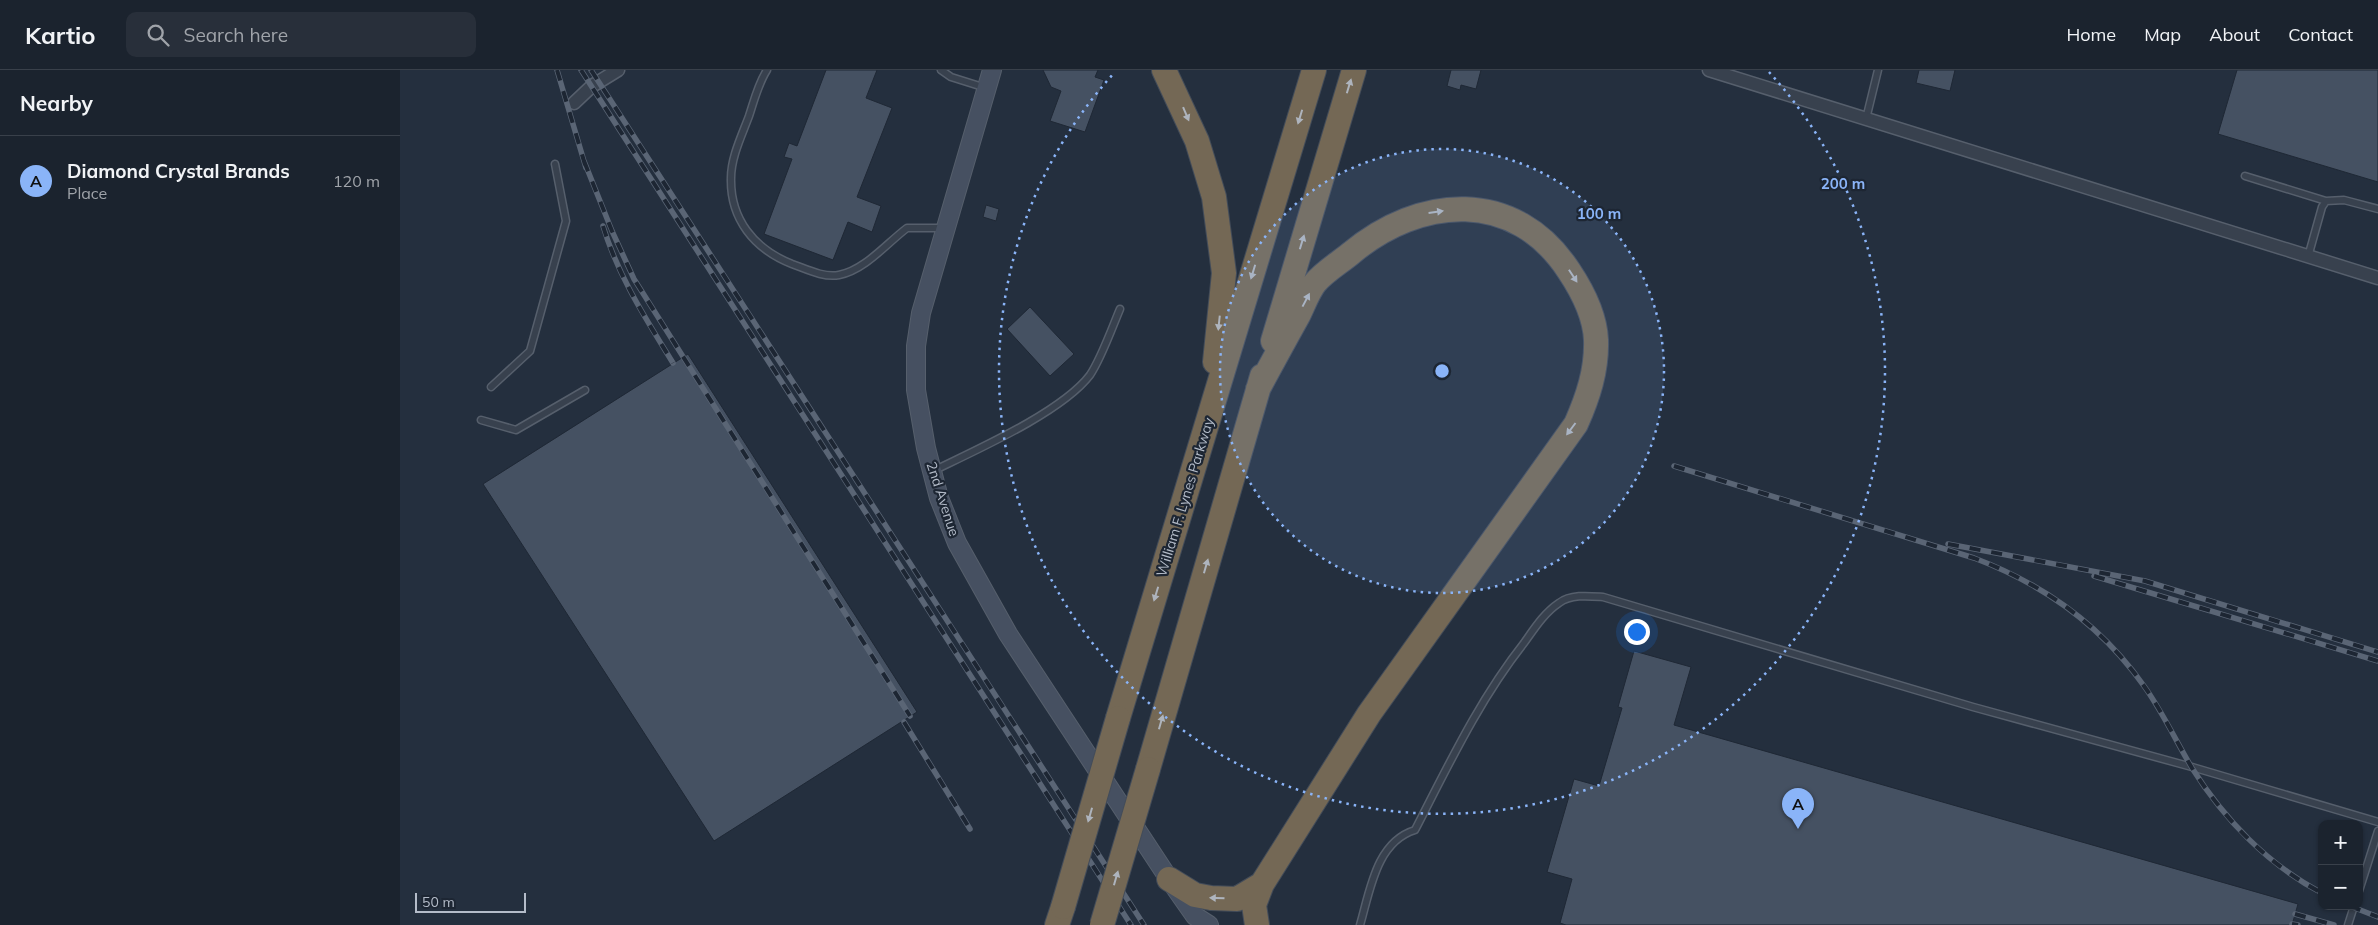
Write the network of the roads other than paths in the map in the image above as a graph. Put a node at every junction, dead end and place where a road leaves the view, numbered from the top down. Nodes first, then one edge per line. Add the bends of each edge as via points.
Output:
1 (618, 70) edge
2 (766, 70) edge
3 (941, 70) edge
4 (992, 70) edge
5 (1164, 70) edge
6 (1314, 70) edge
7 (1354, 70) edge
8 (1709, 70) edge
9 (1878, 70) edge
10 (987, 88) junction
11 (574, 104) dead end
12 (1866, 119) junction
13 (555, 164) dead end
14 (2245, 176) dead end
15 (2326, 201) junction
16 (2378, 209) edge
17 (946, 228) junction
18 (2308, 257) junction
19 (2378, 278) edge
20 (1120, 309) dead end
21 (491, 387) dead end
22 (1258, 389) junction
23 (585, 390) dead end
24 (1214, 403) junction
25 (481, 420) dead end
26 (932, 471) junction
27 (2378, 822) edge
28 (2378, 831) edge
29 (2363, 878) edge
30 (1169, 879) junction
31 (1262, 884) junction
32 (2353, 910) edge
33 (1060, 916) edge
34 (1102, 925) edge
35 (1209, 925) edge
36 (1257, 925) edge
37 (1360, 925) edge
38 (2348, 925) edge

1 - 11 street via 592,86
2 - 17 lane via 739,143 731,177 734,206 740,224 756,243 778,258 816,273 838,276 858,268 907,228
3 - 10 lane via 950,77
4 - 10 street, 2nd Avenue
5 -> 24 highway via 1197,141 1214,196 1224,273 1214,367
6 -> 24 highway, William F. Lynes Parkway
22 -> 7 highway
8 - 12 street
9 - 12 lane
10 - 17 street, 2nd Avenue
12 - 18 street
13 - 21 lane via 566,221 530,351
14 - 15 lane
15 - 16 lane via 2344,200
15 - 18 lane
17 - 26 street, 2nd Avenue via 921,314 916,346 916,390
18 - 19 street
20 - 26 lane via 1090,375 1064,401 983,447
22 -> 31 highway via 1316,282 1364,242 1398,221 1434,211 1469,209 1498,214 1534,231 1559,255 1592,314 1596,340 1594,369 1589,394 1576,424 1369,714
34 -> 22 highway, bridge
23 - 25 lane via 516,430
24 -> 33 highway, William F. Lynes Parkway, bridge
26 - 30 street, 2nd Avenue via 957,543 1008,634
27 - 37 lane via 1603,597 1582,595 1560,602 1546,614 1502,672 1476,713 1414,830 1403,834 1386,851 1377,869
28 - 29 lane
31 -> 30 highway via 1237,899 1211,898 1195,895
30 - 35 street, 2nd Avenue via 1195,916
31 - 36 highway via 1254,905
32 - 38 lane

